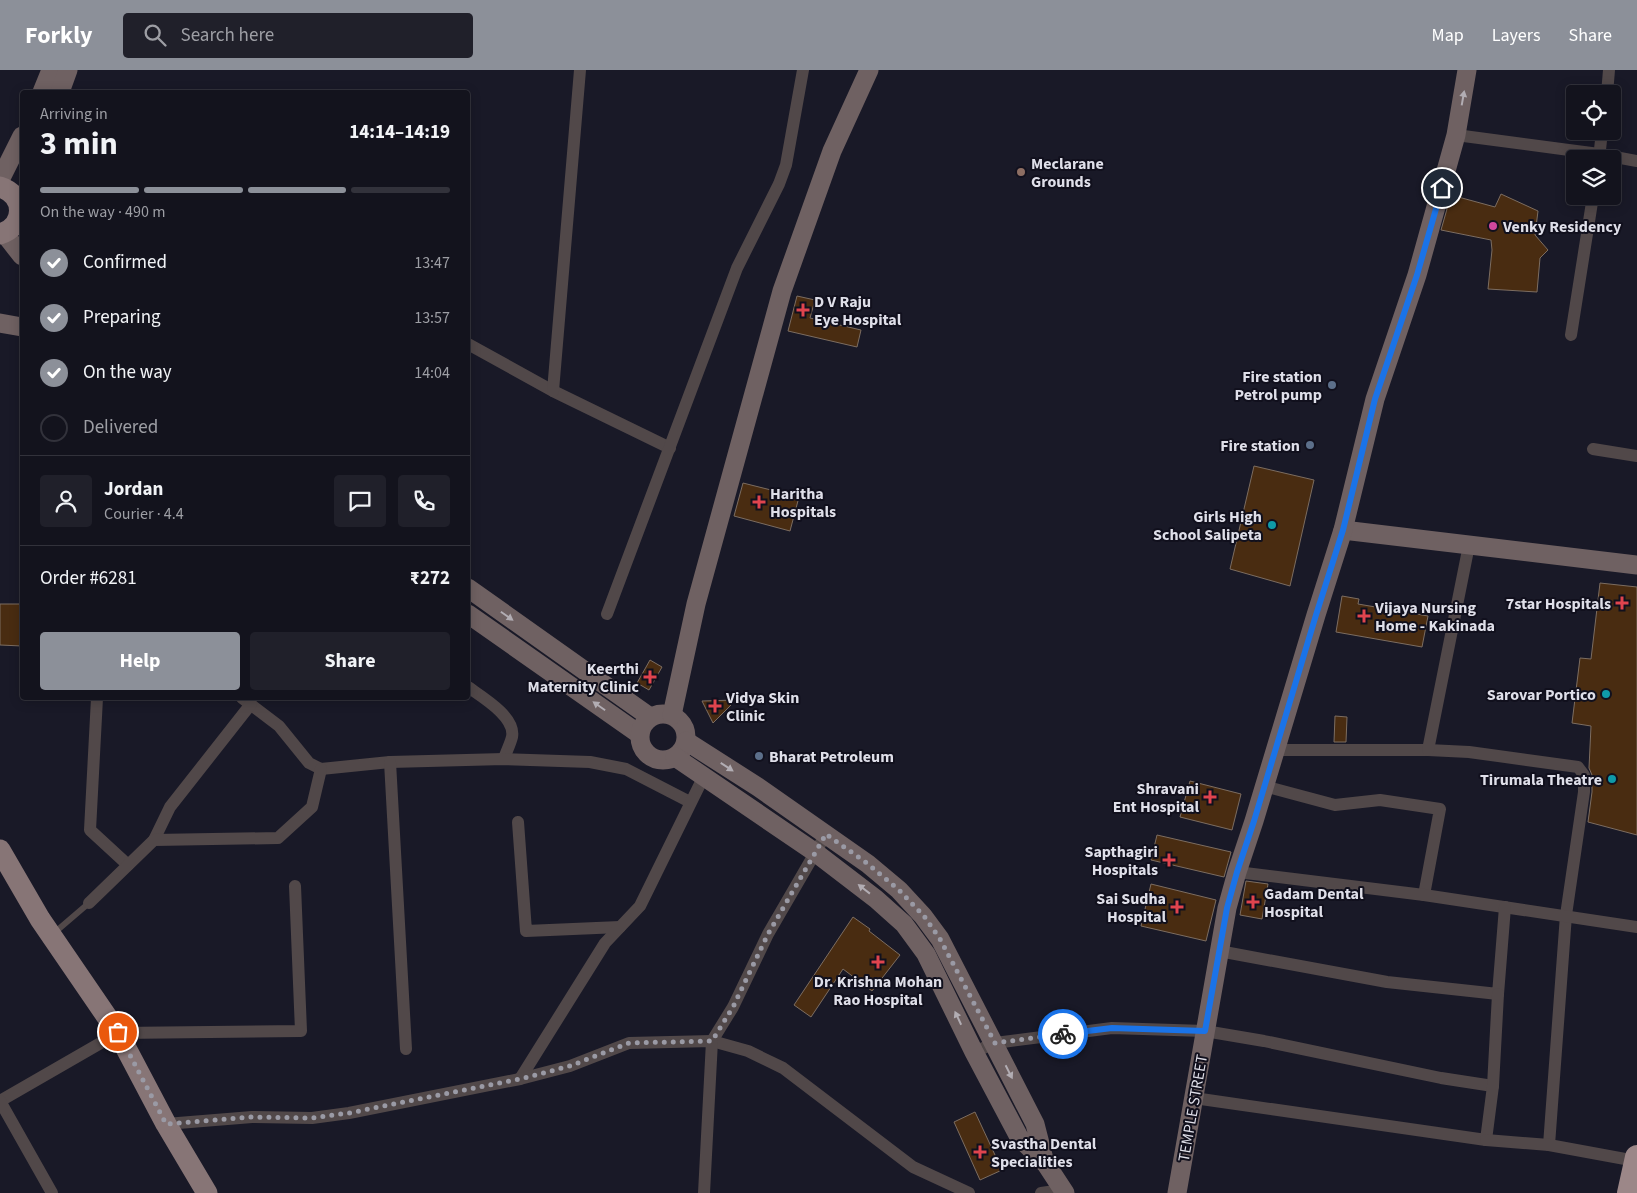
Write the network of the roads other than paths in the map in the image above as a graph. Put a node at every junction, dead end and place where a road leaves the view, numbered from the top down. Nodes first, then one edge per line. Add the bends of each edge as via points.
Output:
1 (51, 70) edge
2 (68, 70) edge
3 (579, 70) edge
4 (803, 70) edge
5 (869, 70) edge
6 (1467, 70) edge
7 (1609, 70) edge
8 (1607, 85) edge
9 (43, 90) edge
10 (61, 90) edge
11 (1456, 135) junction
12 (20, 140) edge
13 (1566, 152) edge
14 (1621, 160) edge
15 (1637, 162) edge
16 (0, 180) edge
17 (0, 187) edge
18 (1592, 205) edge
19 (20, 206) edge
20 (20, 212) edge
21 (2, 234) edge
22 (20, 254) edge
23 (0, 323) edge
24 (20, 327) edge
25 (1571, 335) dead end
26 (470, 345) edge
27 (553, 392) junction
28 (670, 448) junction
29 (1593, 449) dead end
30 (1637, 456) edge
31 (1343, 530) junction
32 (1469, 545) junction
33 (1637, 565) edge
34 (470, 589) edge
35 (607, 614) dead end
36 (470, 615) edge
37 (470, 688) edge
38 (97, 700) edge
39 (247, 701) edge
40 (672, 715) junction
41 (650, 717) junction
42 (639, 734) junction
43 (686, 741) junction
44 (1275, 750) junction
45 (1428, 750) junction
46 (675, 757) junction
47 (504, 760) junction
48 (390, 762) junction
49 (321, 769) junction
50 (703, 778) junction
51 (1264, 786) junction
52 (690, 802) junction
53 (518, 822) dead end
54 (826, 834) junction
55 (154, 840) junction
56 (0, 850) edge
57 (816, 853) junction
58 (128, 866) junction
59 (1237, 872) junction
60 (295, 886) dead end
61 (1424, 895) junction
62 (89, 903) joint
63 (1505, 907) junction
64 (1566, 915) junction
65 (620, 927) junction
66 (1637, 927) edge
67 (51, 935) junction
68 (1219, 951) junction
69 (1498, 994) junction
70 (1205, 1031) junction
71 (118, 1032) junction
72 (712, 1041) junction
73 (995, 1043) junction
74 (406, 1049) dead end
75 (974, 1052) junction
76 (520, 1079) junction
77 (1493, 1086) junction
78 (1194, 1098) junction
79 (0, 1101) edge
80 (166, 1124) junction
81 (1486, 1140) junction
82 (1549, 1145) junction
83 (1637, 1159) edge
84 (1046, 1164) junction
85 (1063, 1191) edge
86 (52, 1193) edge
87 (207, 1193) edge
88 (704, 1193) edge
89 (969, 1193) edge
90 (1042, 1193) edge
91 (1177, 1193) edge
92 (1629, 1193) edge

1 - 9 street
2 - 10 street
3 - 27 street
4 - 28 street via 786,165 737,268
5 - 40 street via 832,150 782,291 696,604
11 -> 6 street, TEMPLE STREET
7 - 8 street
11 - 13 street
11 - 31 street, TEMPLE STREET via 1417,275 1375,399
12 - 16 street
14 - 15 street
17 - 19 main road via 14,195
18 - 25 street
20 - 21 main road via 12,229
21 - 22 street
23 - 24 street
26 - 27 street
27 - 28 street
28 - 35 street
29 - 30 street
31 - 32 street
31 - 44 street, TEMPLE STREET
32 - 33 street
32 - 45 street
34 -> 41 street
42 -> 36 street
37 - 47 street via 498,709 509,722 512,736
38 - 58 street via 90,830
39 - 49 street via 278,726 308,764
39 - 55 street via 170,807
40 - 41 street
40 - 43 street via 686,730
41 - 42 street
42 - 46 street via 640,745 646,754 665,761
43 - 46 street via 683,750
43 -> 54 street
44 - 45 street
44 - 51 street, TEMPLE STREET
45 - 64 street via 1469,752 1578,767 1584,775 1584,792
46 - 50 street
47 - 48 street
47 - 52 street via 590,762 626,769
48 - 49 street
48 - 74 street
49 - 55 street via 312,807 278,838
50 - 52 street
50 - 57 street
51 - 59 street, TEMPLE STREET
51 - 61 street via 1335,805 1380,800 1440,810
52 - 65 street via 640,906
53 - 65 street via 526,931
54 - 57 street
54 - 73 street via 868,864 924,916 940,939
55 - 58 street
56 - 67 main road
57 - 72 street via 768,934 733,1007
75 -> 57 street via 926,954 904,924
58 - 62 street
59 - 61 street
59 - 68 street, TEMPLE STREET
60 - 71 street via 301,1031
61 - 63 street
62 - 67 lane
63 - 64 street
63 - 69 street
64 - 66 street
64 - 82 street
65 - 76 street via 605,943
67 - 71 main road
68 - 69 street via 1387,982
68 - 70 street, TEMPLE STREET
69 - 77 street
70 - 73 street via 1112,1028
70 - 77 street
70 - 78 street, TEMPLE STREET
71 - 79 street
71 - 80 main road
72 - 76 street via 629,1043 570,1066
72 - 88 street
72 - 89 street via 748,1051 783,1068 913,1167
73 - 75 street
73 -> 84 street via 1036,1124
75 - 84 street via 1019,1137
76 - 80 street via 312,1118 252,1117
77 - 81 street
78 - 81 street
78 - 91 street, TEMPLE STREET
79 - 86 street
80 - 87 main road
81 - 82 street
82 - 83 street
83 - 92 highway
84 - 85 street
85 - 90 street

